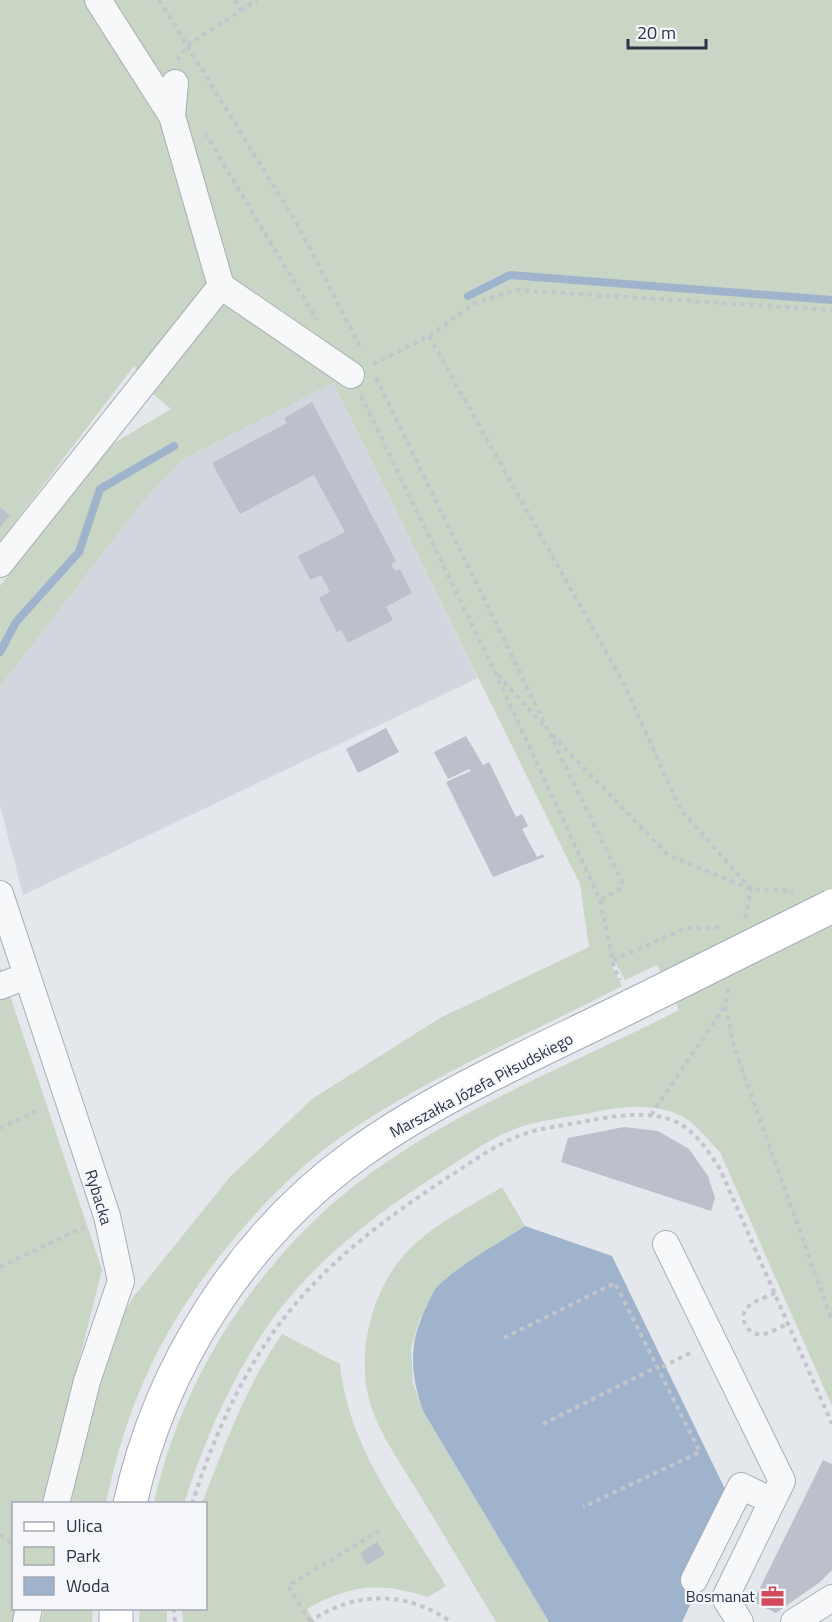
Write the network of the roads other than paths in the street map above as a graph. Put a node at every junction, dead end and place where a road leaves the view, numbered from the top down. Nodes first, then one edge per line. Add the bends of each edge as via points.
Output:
1 (98, 0) edge
2 (175, 73) road end
3 (172, 116) junction
4 (221, 286) junction
5 (366, 372) road end
6 (0, 564) edge
7 (0, 894) edge
8 (832, 906) edge
9 (27, 976) junction
10 (0, 986) edge
11 (666, 1244) dead end
12 (772, 1501) junction
13 (56, 1502) edge
14 (130, 1502) edge
15 (694, 1580) dead end
16 (832, 1598) edge
17 (740, 1622) edge
18 (794, 1622) edge

1 - 3 street
2 - 3 street
3 - 4 street
4 - 5 street
4 - 6 street
7 - 9 street, Rybacka
8 - 14 main road, Marszałka Józefa Piłsudskiego, bridge via 423,1112 357,1154 300,1202 252,1254 207,1314 168,1383 138,1467
9 - 10 street
9 - 13 street, Rybacka via 107,1216 121,1281 87,1381
11 - 12 street via 782,1481
12 - 15 street via 741,1486
12 - 17 street via 725,1598
16 - 18 street

